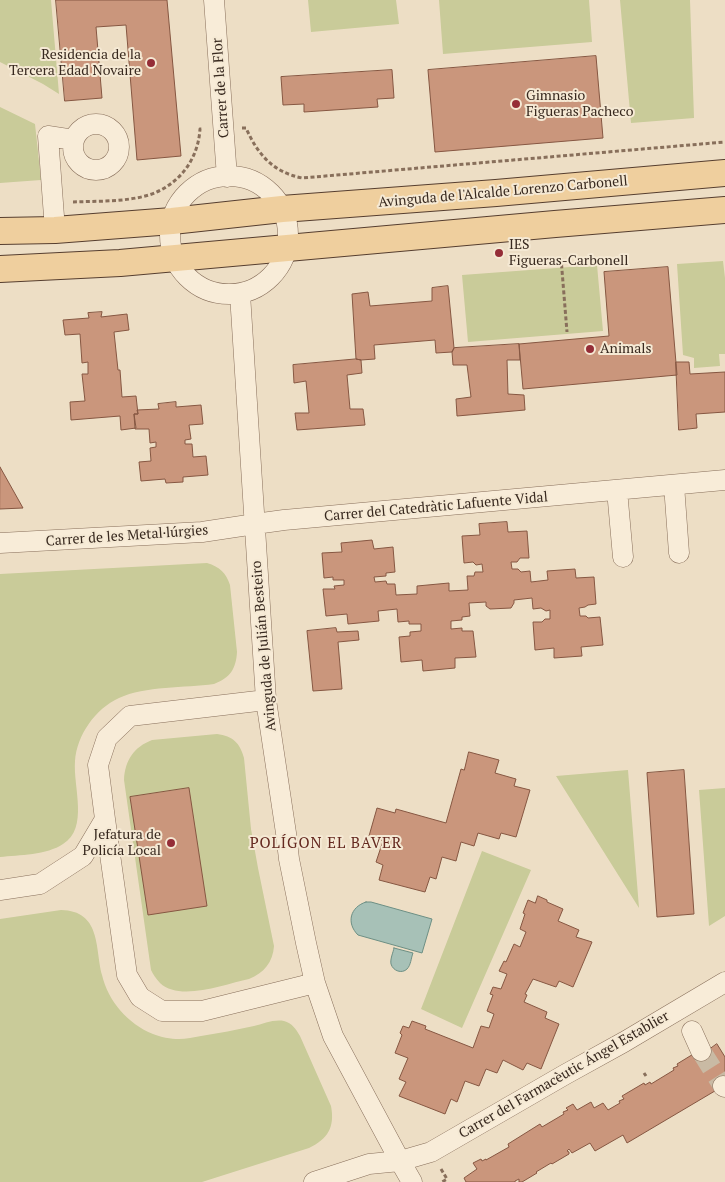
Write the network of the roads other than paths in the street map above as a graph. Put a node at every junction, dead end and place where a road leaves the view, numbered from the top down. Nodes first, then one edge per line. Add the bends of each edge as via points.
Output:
1 (214, 0) edge
2 (74, 140) dead end
3 (725, 173) edge
4 (227, 176) junction
5 (282, 208) junction
6 (725, 210) edge
7 (172, 221) junction
8 (55, 230) junction
9 (0, 231) edge
10 (288, 248) junction
11 (174, 258) junction
12 (0, 269) edge
13 (240, 294) junction
14 (725, 480) edge
15 (674, 485) junction
16 (617, 490) junction
17 (254, 524) junction
18 (0, 543) edge
19 (678, 553) dead end
20 (623, 557) dead end
21 (266, 700) junction
22 (105, 819) junction
23 (0, 890) edge
24 (725, 982) edge
25 (315, 983) junction
26 (692, 1031) dead end
27 (702, 1051) tunnel mouth
28 (400, 1161) junction
29 (314, 1182) edge
30 (412, 1182) edge

1 - 4 street, Carrer de la Flor
2 - 8 street via 48,136
3 - 5 main road, Avinguda de l'Alcalde Lorenzo Carbonell
4 - 5 street via 256,183
4 - 7 street via 204,182 189,191 178,205
5 - 7 main road, Avinguda de l'Alcalde Lorenzo Carbonell
5 - 10 street
6 - 10 main road
7 - 8 main road, Avinguda de l'Alcalde Lorenzo Carbonell
7 - 11 street via 170,240
8 - 9 main road, Avinguda de l'Alcalde Lorenzo Carbonell
10 - 11 main road
10 - 13 street via 270,278
11 - 12 main road
11 - 13 street via 198,285 215,292
13 - 17 street, Avinguda de Julián Besteiro
14 - 15 street, Carrer del Catedràtic Lafuente Vidal
15 - 16 street, Carrer del Catedràtic Lafuente Vidal
15 - 19 street
16 - 17 street, Carrer del Catedràtic Lafuente Vidal
16 - 20 street
17 - 18 street, Carrer de les Metal·lúrgies via 202,532
17 - 21 street, Avinguda de Julián Besteiro
21 - 22 street via 130,716 106,738 98,765
21 - 25 street, Avinguda de Julián Besteiro via 288,859
22 - 23 street via 84,856 40,884
22 - 25 street via 127,975 140,997 162,1012 202,1011
24 - 28 street, Carrer del Farmacèutic Ángel Establier via 431,1152
25 - 28 street, Avinguda de Julián Besteiro via 333,1036
26 - 27 street
28 - 29 street, Carrer del Farmacèutic Ángel Establier via 369,1164
28 - 30 street, Avinguda de Julián Besteiro

